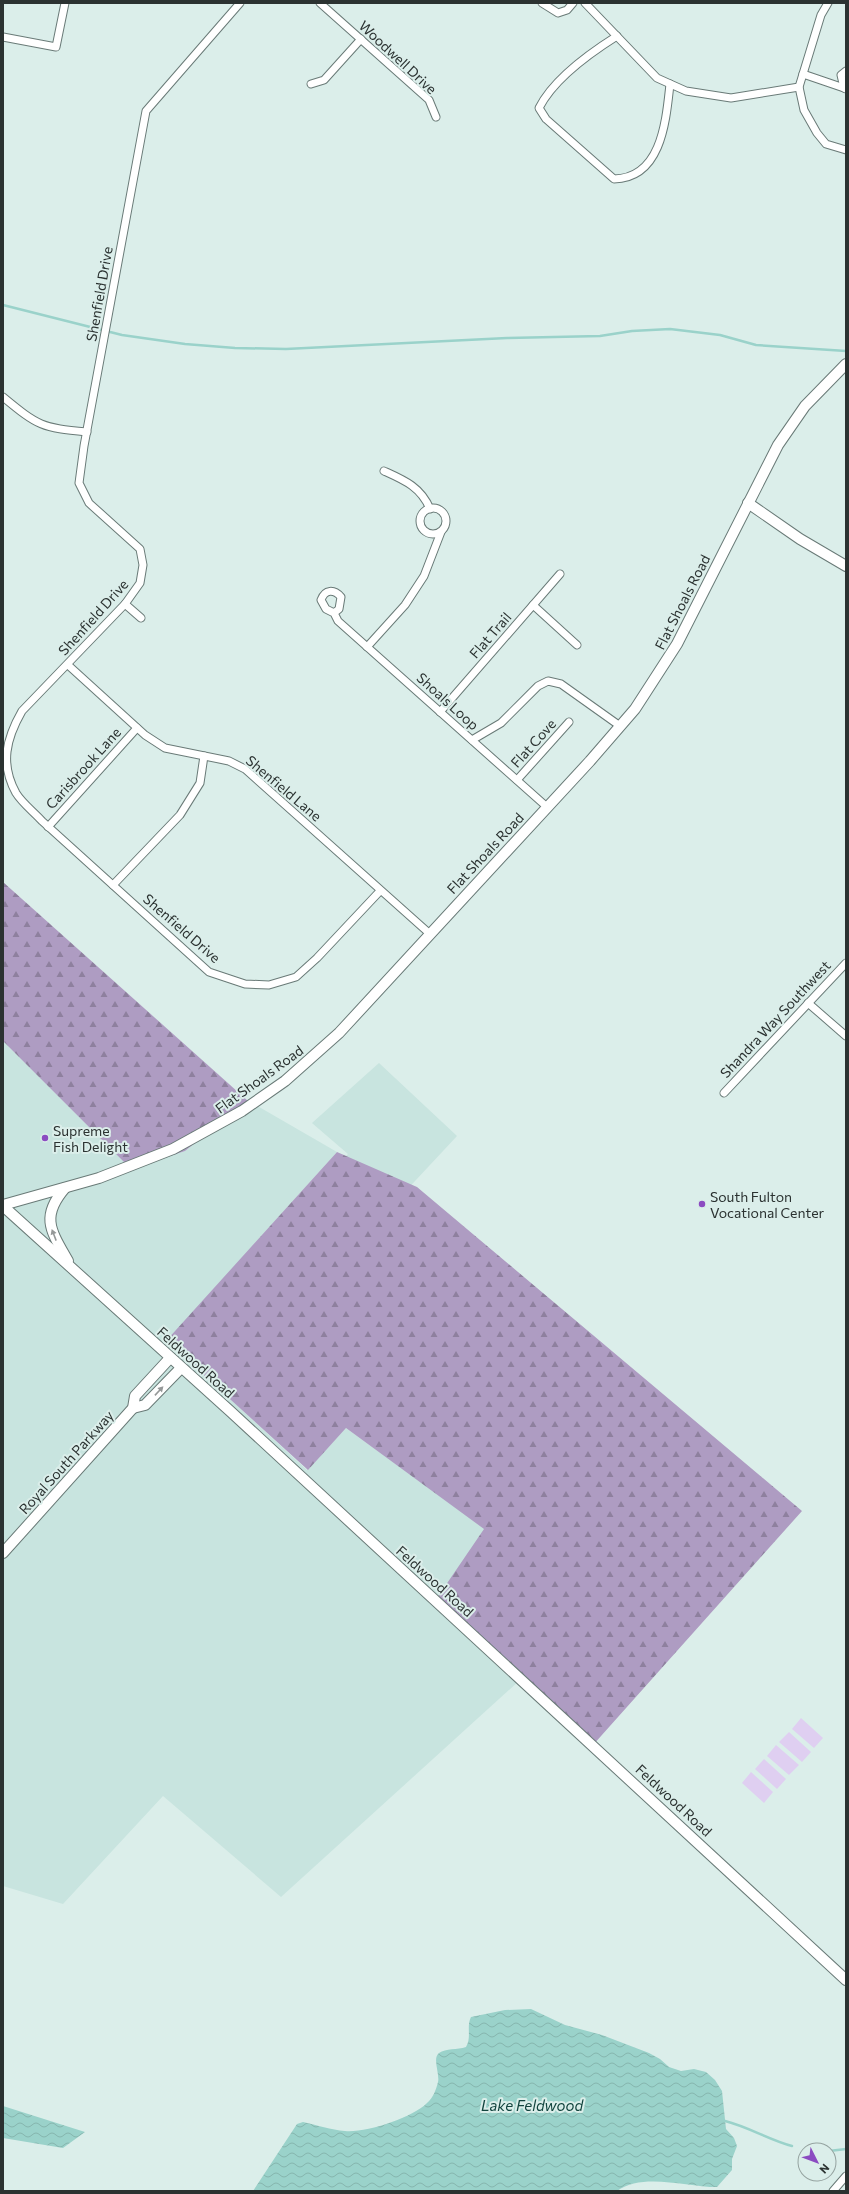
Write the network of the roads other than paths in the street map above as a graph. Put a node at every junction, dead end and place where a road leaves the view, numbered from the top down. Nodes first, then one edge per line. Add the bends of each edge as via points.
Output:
1 (65, 3) edge
2 (240, 3) edge
3 (320, 3) edge
4 (542, 3) edge
5 (573, 3) edge
6 (585, 3) edge
7 (828, 3) edge
8 (617, 36) junction
9 (3, 37) edge
10 (361, 39) junction
11 (846, 71) edge
12 (803, 74) junction
13 (311, 84) dead end
14 (670, 84) junction
15 (799, 87) junction
16 (845, 88) edge
17 (436, 117) dead end
18 (846, 150) edge
19 (846, 364) edge
20 (3, 397) edge
21 (87, 432) junction
22 (384, 471) dead end
23 (748, 503) junction
24 (430, 508) junction
25 (441, 532) junction
26 (846, 566) edge
27 (560, 574) dead end
28 (125, 604) junction
29 (533, 605) junction
30 (334, 613) dead end
31 (141, 618) dead end
32 (577, 645) dead end
33 (366, 647) junction
34 (68, 665) junction
35 (440, 712) junction
36 (569, 722) dead end
37 (620, 726) junction
38 (137, 728) junction
39 (472, 740) junction
40 (204, 756) junction
41 (517, 780) junction
42 (547, 807) junction
43 (48, 826) junction
44 (113, 885) junction
45 (380, 891) junction
46 (430, 934) junction
47 (846, 963) edge
48 (808, 1003) junction
49 (846, 1036) edge
50 (724, 1093) dead end
51 (65, 1188) junction
52 (3, 1205) edge
53 (73, 1269) junction
54 (170, 1358) junction
55 (181, 1368) junction
56 (133, 1408) junction
57 (3, 1552) edge
58 (846, 1980) edge
59 (846, 2176) edge
60 (833, 2191) edge

1 - 9 street via 56,47
2 - 21 street, Shenfield Drive via 146,111
3 - 10 street, Woodwell Drive
4 - 5 street via 558,13 567,10
6 - 8 street
7 - 12 street via 821,15
8 - 14 street via 657,78
8 - 14 street via 588,56 546,96 539,108 546,119 614,179 626,179 648,164 665,128
10 - 13 street via 324,80
10 - 17 street, Woodwell Drive via 430,100
11 - 16 street via 841,75
12 - 15 street
12 - 16 street
14 - 15 street via 686,91 731,98
15 - 18 street via 804,110 817,133 826,144
19 - 23 street, Flat Shoals Road via 805,406 778,445
20 - 21 street via 41,426
21 - 28 street, Shenfield Drive via 79,483 89,502 140,549 143,565 140,583
22 - 24 street via 405,480 421,493
23 - 26 street via 800,540
23 - 37 street, Flat Shoals Road via 677,644 656,679
24 - 25 street via 439,509 445,516 446,524
24 - 25 street via 421,516 422,528 432,534
25 - 33 street via 424,576 405,605
27 - 29 street, Flat Trail
28 - 31 street
28 - 34 street, Shenfield Drive
29 - 32 street
29 - 35 street, Flat Trail
30 - 33 street, Shoals Loop via 338,621
33 - 35 street, Shoals Loop
34 - 38 street, Shenfield Lane
34 - 43 street, Shenfield Drive via 22,711 7,744 7,770 17,794
35 - 39 street, Shoals Loop
36 - 41 street, Flat Cove
37 - 39 street via 561,684 548,681 538,686 501,723
37 - 42 street, Flat Shoals Road
38 - 40 street, Shenfield Lane via 164,748
38 - 43 street, Carisbrook Lane
39 - 41 street, Shoals Loop
40 - 44 street via 200,783 180,816
40 - 45 street, Shenfield Lane via 229,760 245,769
41 - 42 street, Shoals Loop
42 - 46 street, Flat Shoals Road
43 - 44 street, Shenfield Drive
44 - 45 street, Shenfield Drive via 209,972 245,984 269,986 296,977 318,958
45 - 46 street, Shenfield Lane
46 - 51 street, Flat Shoals Road via 339,1033 285,1081 242,1111 173,1149 108,1175
47 - 48 street, Shandra Way Southwest
48 - 49 street
48 - 50 street, Shandra Way Southwest
51 - 52 street, Flat Shoals Road
53 -> 51 street via 53,1234 50,1214 55,1200
52 - 53 street, Feldwood Road
53 - 54 street, Feldwood Road
54 - 55 street, Feldwood Road
54 - 56 street, Royal South Parkway via 135,1396
56 -> 55 street, Royal South Parkway via 145,1405
55 - 58 street, Feldwood Road via 684,1828
56 - 57 street, Royal South Parkway
59 - 60 street

